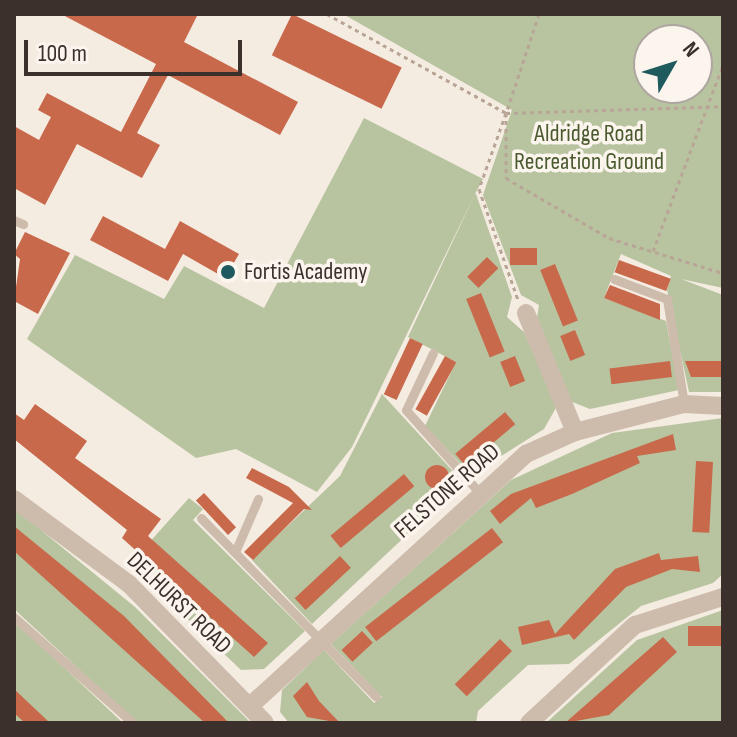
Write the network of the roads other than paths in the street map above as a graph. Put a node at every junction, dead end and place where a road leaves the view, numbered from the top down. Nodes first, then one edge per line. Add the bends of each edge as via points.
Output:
1 (614, 279) dead end
2 (526, 313) road end
3 (433, 353) dead end
4 (684, 404) junction
5 (723, 406) edge
6 (575, 432) junction
7 (478, 491) junction
8 (14, 499) edge
9 (258, 499) dead end
10 (201, 518) dead end
11 (235, 552) junction
12 (723, 597) edge
13 (14, 617) edge
14 (321, 639) junction
15 (376, 697) dead end
16 (250, 706) junction
17 (133, 723) edge
18 (265, 723) edge
19 (529, 723) edge

1 - 4 lane via 667,299
2 - 6 street
3 - 7 lane via 406,410
4 - 5 street, FELSTONE ROAD
4 - 6 street, FELSTONE ROAD
6 - 7 street, FELSTONE ROAD via 526,454
7 - 14 street, FELSTONE ROAD
8 - 16 street, DELHURST ROAD via 129,584
9 - 11 lane
10 - 11 lane
11 - 14 lane
12 - 19 street via 635,625
13 - 17 lane
14 - 15 lane
14 - 16 street, FELSTONE ROAD
16 - 18 street, DELHURST ROAD

